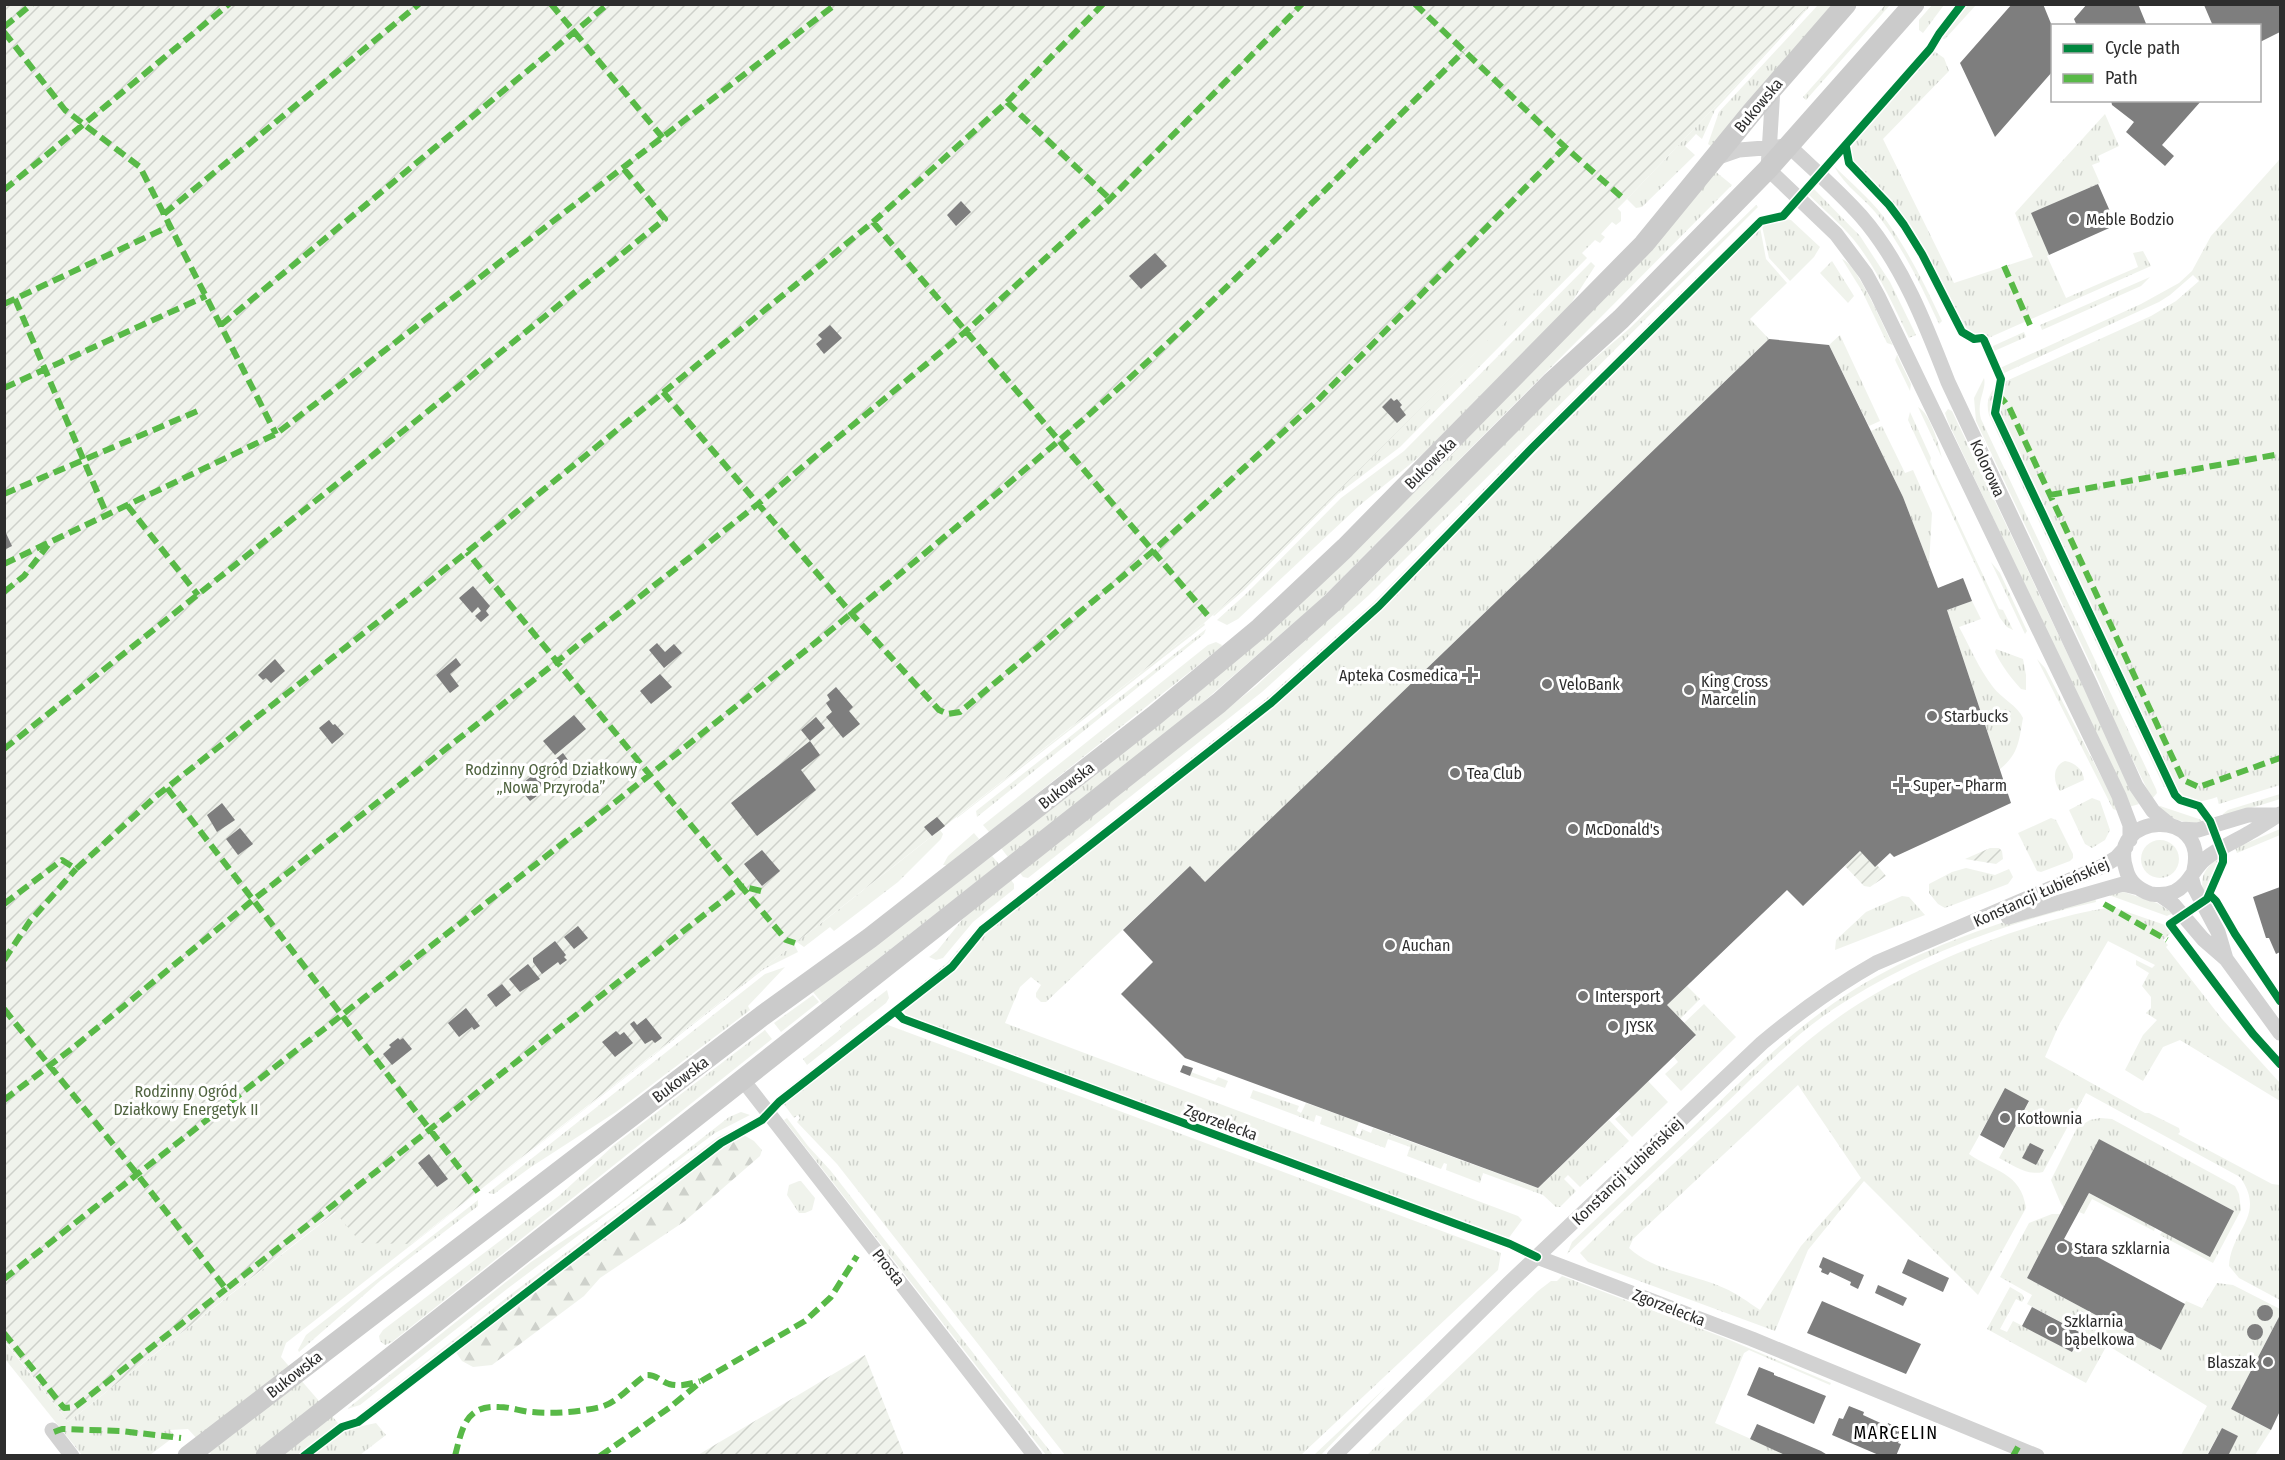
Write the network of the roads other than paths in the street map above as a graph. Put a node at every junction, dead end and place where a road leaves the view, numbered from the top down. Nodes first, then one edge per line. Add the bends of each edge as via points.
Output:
1 (1846, 4) edge
2 (1914, 4) edge
3 (1773, 88) junction
4 (1779, 147) junction
5 (1713, 159) junction
6 (1768, 169) junction
7 (2280, 814) edge
8 (2174, 827) junction
9 (2128, 843) junction
10 (2192, 873) junction
11 (2139, 888) junction
12 (2160, 895) junction
13 (1953, 932) junction
14 (2226, 959) junction
15 (2280, 1033) edge
16 (742, 1079) junction
17 (1537, 1257) junction
18 (52, 1430) dead end
19 (195, 1450) edge
20 (72, 1455) edge
21 (266, 1455) edge
22 (1035, 1455) edge
23 (1334, 1455) edge
24 (2037, 1455) edge

1 - 3 main road, Bukowska
2 - 4 main road, Bukowska
3 - 4 street
3 - 5 main road, Bukowska
4 - 5 street via 1739,150
4 - 6 main road, Bukowska
4 - 8 street, Kolorowa via 1829,183 1862,217 1903,279 2136,786 2153,811
5 - 19 main road, Bukowska via 1644,244 1432,460 1310,582 1211,670 870,938 762,1016
6 - 9 street, Kolorowa via 1836,234 1878,296 2120,796 2130,827
6 - 16 main road, Bukowska via 1621,319 1271,659
7 - 8 street via 2248,815 2198,830
7 - 10 street via 2218,850
8 - 9 street via 2147,825
8 - 10 street via 2188,838 2194,850
9 - 11 street via 2124,862
9 - 13 street, Konstancji Łubieńskiej via 2103,866
10 - 12 street via 2175,891
10 - 14 street via 2194,887 2218,932
11 - 12 street
11 - 13 street, Konstancji Łubieńskiej via 2122,884
12 - 14 street
13 - 17 street, Konstancji Łubieńskiej via 1876,963 1794,1015
14 - 15 street
16 - 21 main road, Bukowska
16 - 22 street, Prosta
17 - 23 street, Konstancji Łubieńskiej
17 - 24 street, Zgorzelecka
18 - 20 street

